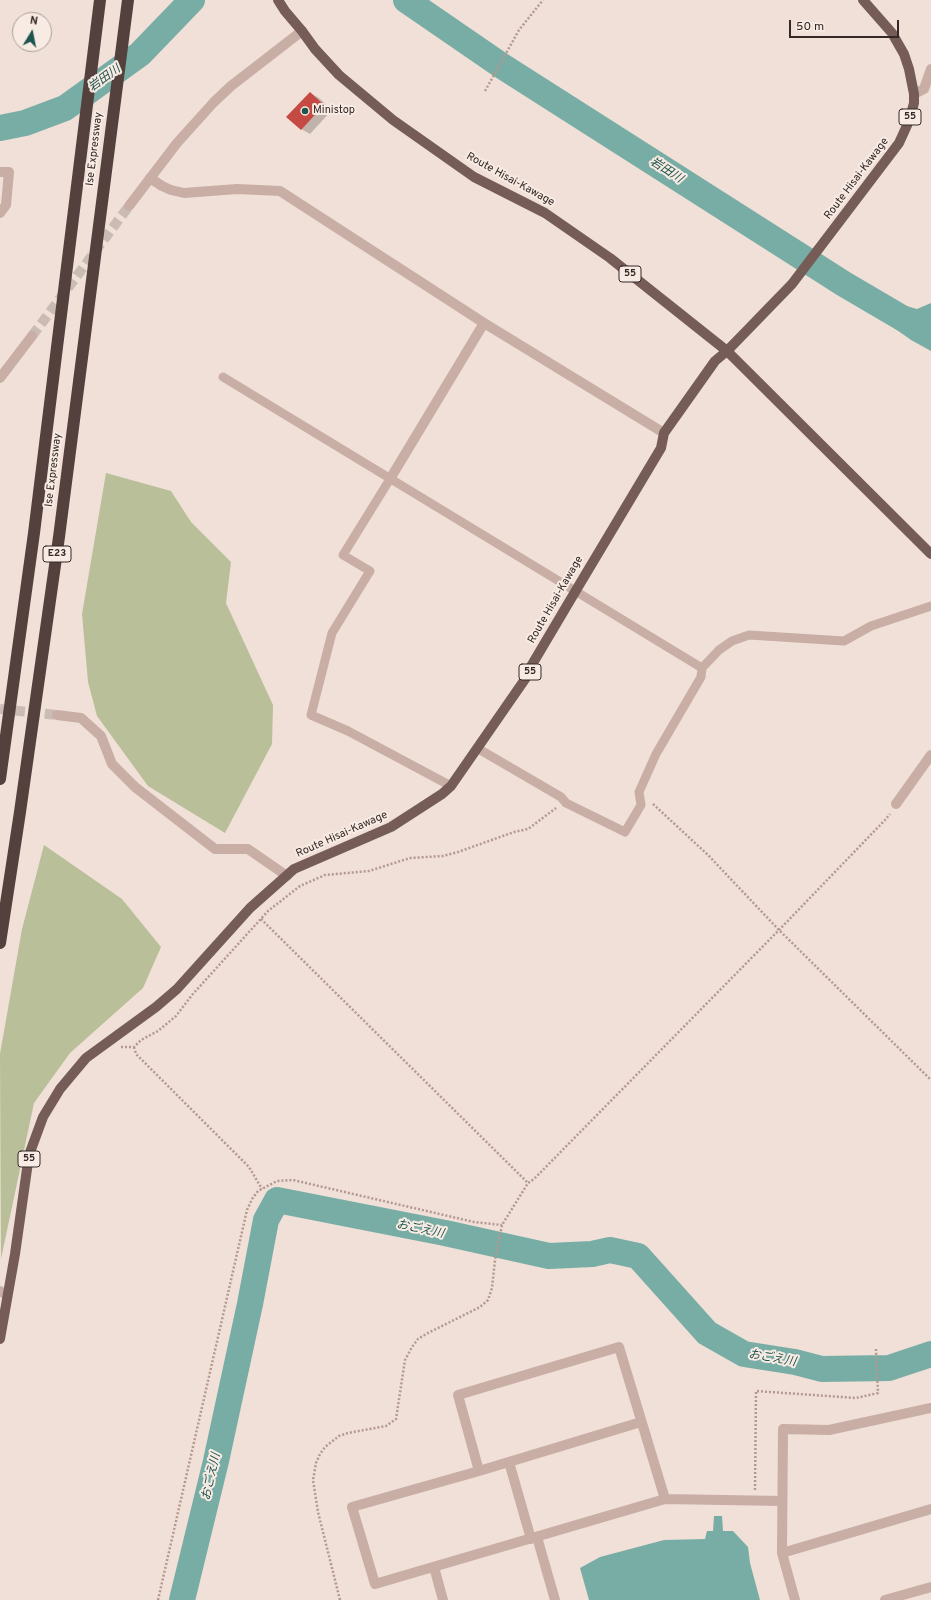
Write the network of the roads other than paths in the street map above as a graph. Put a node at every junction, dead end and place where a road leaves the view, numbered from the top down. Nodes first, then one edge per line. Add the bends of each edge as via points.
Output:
1 (100, 0) edge
2 (128, 0) edge
3 (278, 0) edge
4 (863, 0) edge
5 (302, 30) junction
6 (931, 70) edge
7 (914, 94) junction
8 (0, 172) edge
9 (150, 178) junction
10 (129, 206) tunnel mouth
11 (3, 209) edge
12 (484, 323) junction
13 (32, 336) tunnel mouth
14 (727, 351) junction
15 (223, 377) dead end
16 (0, 378) edge
17 (664, 433) junction
18 (390, 479) junction
19 (931, 554) edge
20 (575, 592) junction
21 (931, 606) edge
22 (702, 668) junction
23 (57, 715) tunnel mouth
24 (477, 748) junction
25 (931, 755) edge
26 (0, 778) edge
27 (451, 786) junction
28 (896, 804) road end
29 (287, 876) junction
30 (0, 943) edge
31 (4, 1293) edge
32 (0, 1339) edge
33 (931, 1408) edge
34 (641, 1422) junction
35 (509, 1462) junction
36 (479, 1471) junction
37 (665, 1499) junction
38 (782, 1500) junction
39 (931, 1509) edge
40 (534, 1538) junction
41 (782, 1553) junction
42 (434, 1567) junction
43 (931, 1586) edge
44 (443, 1600) edge
45 (555, 1600) edge
46 (795, 1600) edge
47 (885, 1600) edge

1 - 26 highway, Ise Expressway / E23 via 34,533
2 - 30 highway, Ise Expressway / E23 via 59,537
3 - 5 main road, Route Hisai-Kawage / 55
4 - 7 main road, Route Hisai-Kawage / 55 via 892,33 904,54
5 - 9 street via 214,102
5 - 14 main road, Route Hisai-Kawage / 55 via 339,76 393,120 474,177 544,213 610,258
6 - 7 street via 924,89
7 - 14 main road, Route Hisai-Kawage / 55 via 909,121 899,143 792,284
8 - 11 street via 9,172
9 - 10 street
9 - 12 street via 170,190 184,193 236,189 280,191
12 - 17 street
12 - 18 street
13 - 16 street
14 - 17 main road, Route Hisai-Kawage / 55 via 715,361
14 - 19 main road, Route Hisai-Kawage / 55
15 - 18 lane
17 - 20 main road, Route Hisai-Kawage / 55 via 661,448
18 - 20 lane
18 - 27 lane via 343,555 370,571 332,633 311,715 348,731
20 - 22 lane
20 - 24 main road, Route Hisai-Kawage / 55 via 526,679
21 - 22 lane via 872,626 844,641 749,635 732,641 719,650
22 - 24 lane via 701,677 673,723 639,792 641,805 625,832 566,803 561,797
23 - 29 street via 81,718 101,736 112,764 135,787 215,849 248,850
24 - 27 main road, Route Hisai-Kawage / 55
25 - 28 street
27 - 29 main road, Route Hisai-Kawage / 55 via 391,828 294,869
29 - 31 main road, Route Hisai-Kawage / 55 via 250,908 177,989 86,1058 54,1098 43,1117 29,1155 15,1254
31 - 32 main road, Route Hisai-Kawage / 55
33 - 38 street via 829,1430 783,1430
34 - 35 street
34 - 36 street via 619,1347 458,1395
34 - 37 street
35 - 36 street
35 - 40 street
36 - 42 street via 352,1507 375,1584
37 - 38 street
37 - 40 street
38 - 41 street
39 - 41 street
40 - 42 street
40 - 45 street
41 - 46 street
42 - 44 street
43 - 47 street

